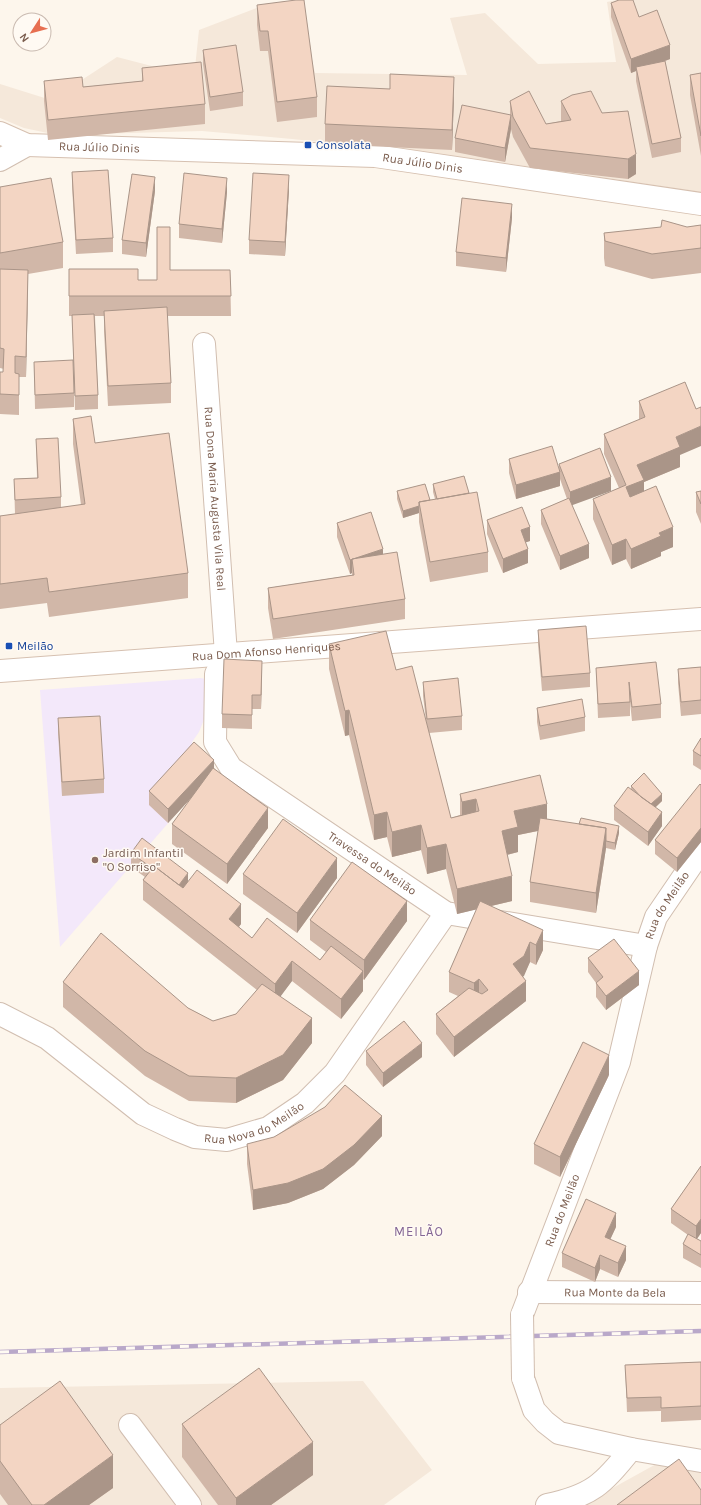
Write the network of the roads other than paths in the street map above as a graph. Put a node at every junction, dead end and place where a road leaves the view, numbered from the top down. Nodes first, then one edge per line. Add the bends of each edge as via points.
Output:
1 (0, 133) edge
2 (27, 145) junction
3 (0, 160) edge
4 (701, 204) edge
5 (204, 344) dead end
6 (701, 619) edge
7 (226, 654) junction
8 (0, 671) edge
9 (701, 851) edge
10 (446, 913) junction
11 (646, 946) junction
12 (0, 1014) edge
13 (529, 1292) junction
14 (701, 1293) edge
15 (130, 1424) dead end
16 (630, 1449) junction
17 (701, 1462) edge
18 (190, 1505) edge
19 (547, 1505) edge

1 - 2 street, Rua Júlio Dinis
2 - 3 street
2 - 4 street, Rua Júlio Dinis via 375,156
5 - 7 street, Rua Dona Maria Augusta Vila Real
6 - 7 street, Rua Dom Afonso Henriques
7 - 8 street, Rua Dom Afonso Henriques
7 - 10 street, Travessa do Meilão via 216,674 214,742 231,768
9 - 11 street, Rua do Meilão via 656,917
10 - 11 street, Travessa do Meilão
10 - 12 street, Rua Nova do Meilão via 334,1073 306,1103 268,1128 227,1140 195,1137 143,1114 47,1038
11 - 13 street, Rua do Meilão via 619,1062
13 - 14 street, Rua Monte da Bela
13 - 16 street, Rua do Meilão, bridge via 522,1315 523,1378 534,1410 559,1433
15 - 18 street
16 - 17 street, Rua do Meilão
16 - 19 street via 612,1474 595,1488 572,1500

